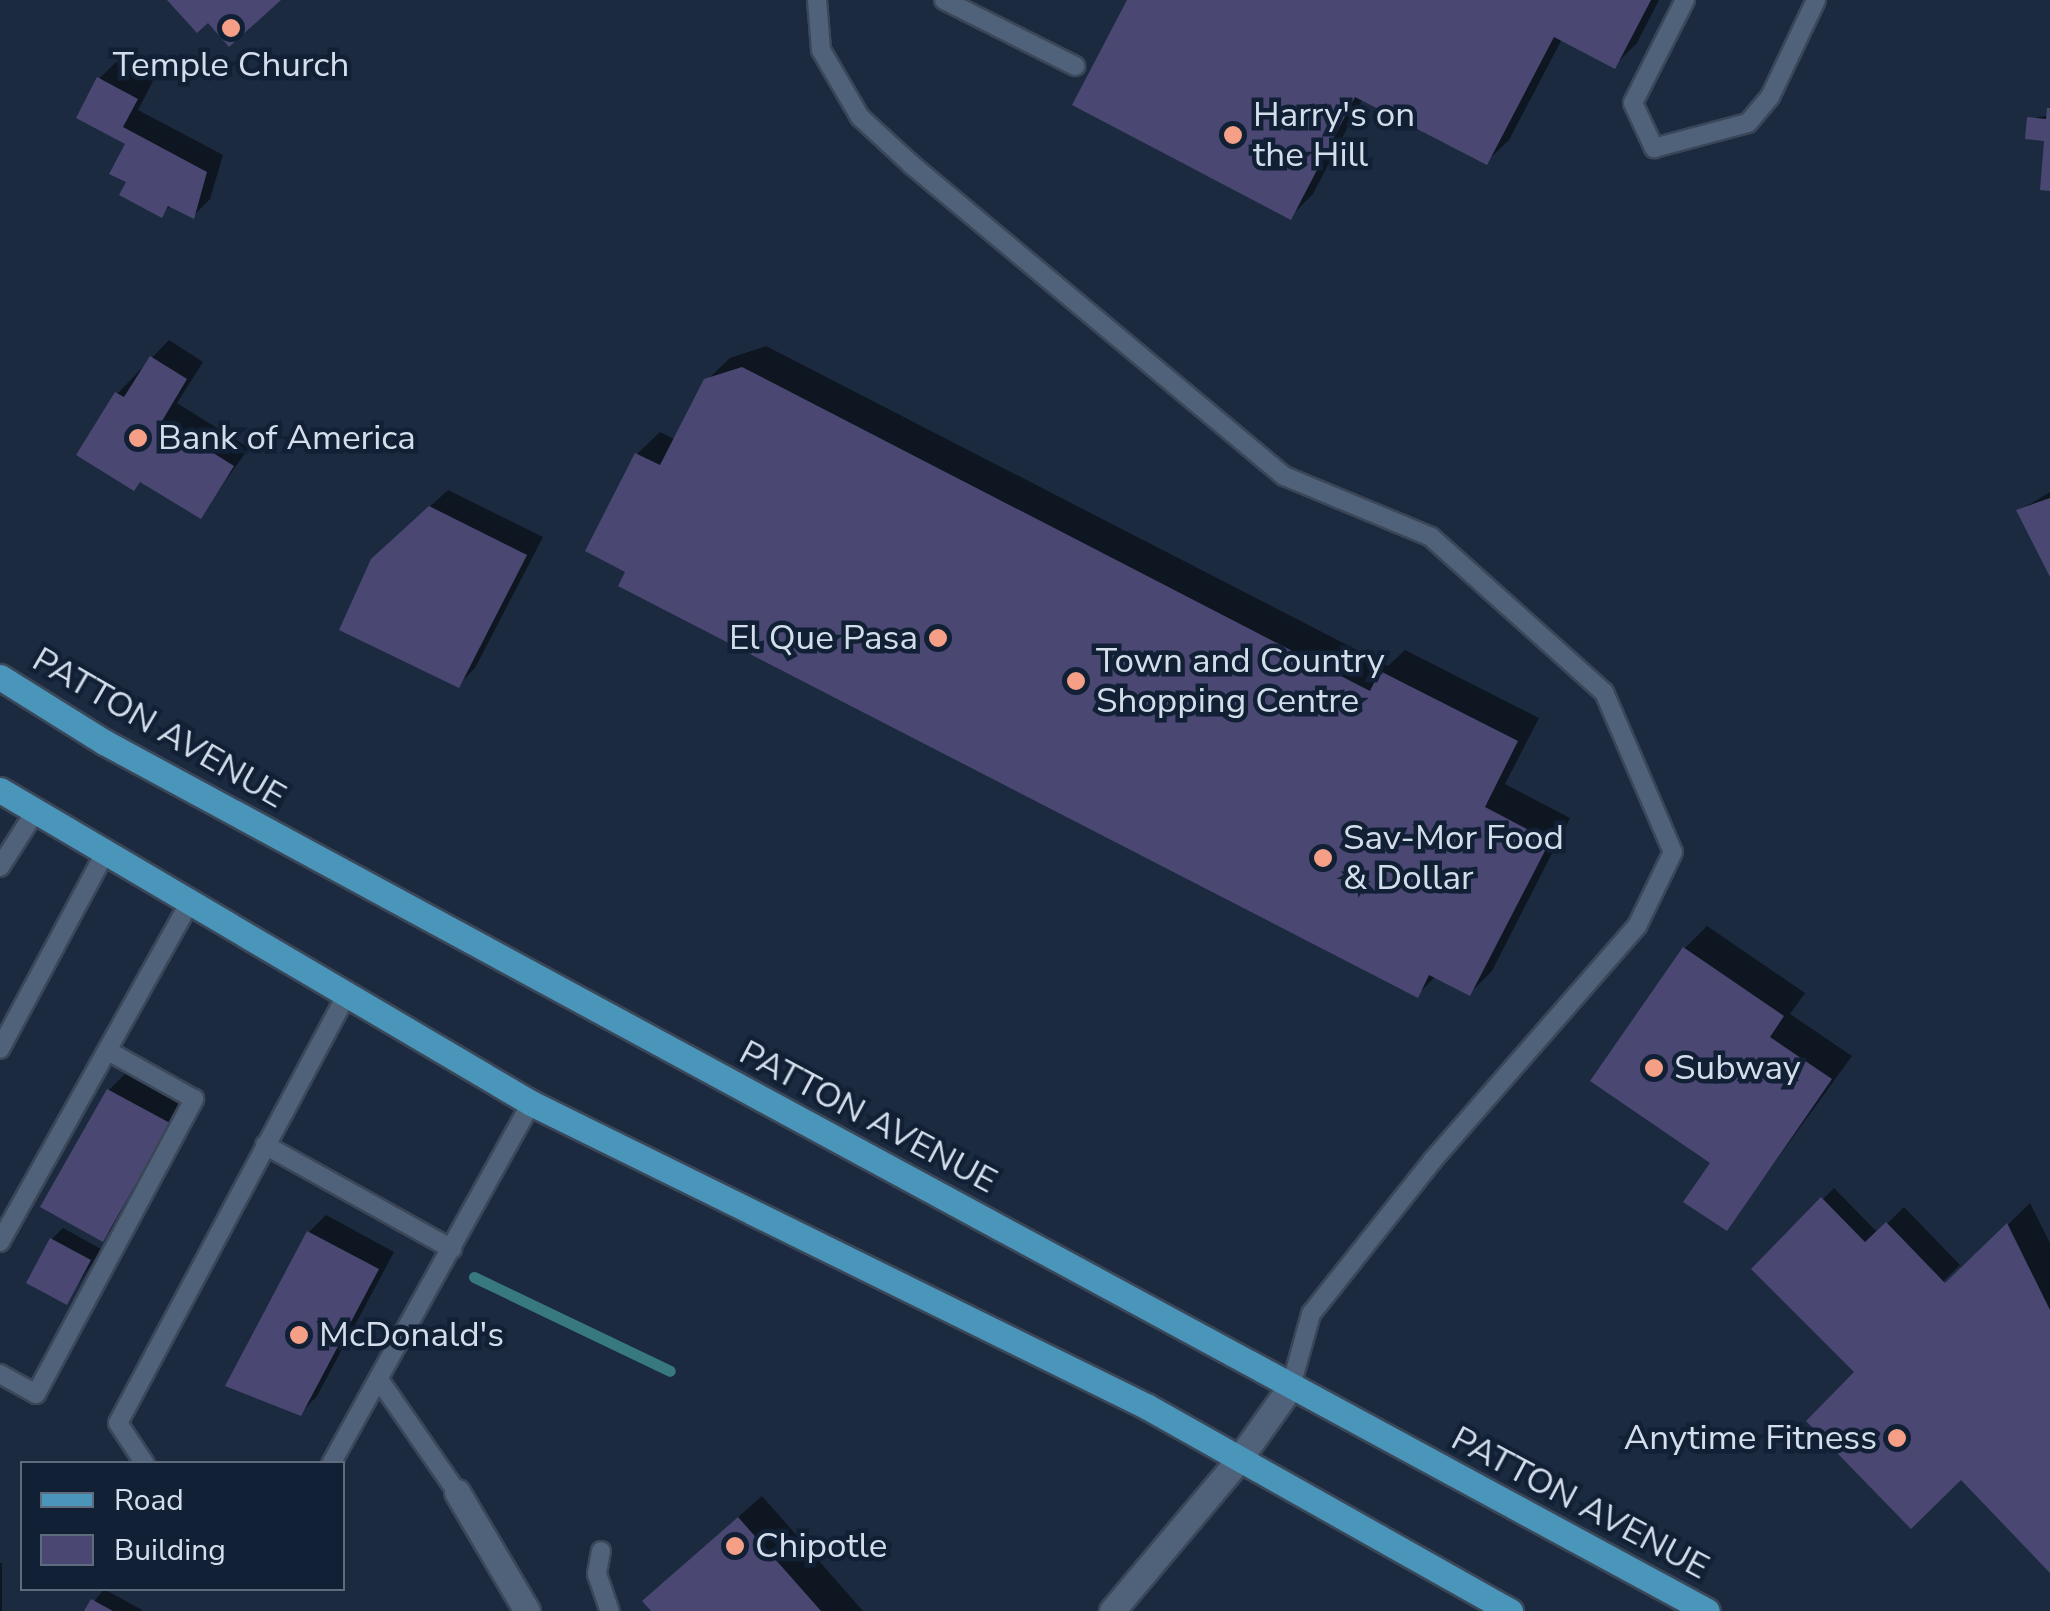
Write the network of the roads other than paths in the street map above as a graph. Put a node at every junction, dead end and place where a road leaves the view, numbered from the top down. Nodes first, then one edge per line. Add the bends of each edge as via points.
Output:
1 (816, 0) edge
2 (944, 0) edge
3 (1686, 0) edge
4 (1816, 0) edge
5 (1076, 66) dead end
6 (0, 677) edge
7 (0, 790) edge
8 (34, 812) junction
9 (104, 855) junction
10 (0, 867) edge
11 (189, 904) junction
12 (346, 996) junction
13 (0, 1050) edge
14 (108, 1051) junction
15 (531, 1103) junction
16 (265, 1145) junction
17 (0, 1242) edge
18 (452, 1248) junction
19 (0, 1374) edge
20 (380, 1382) junction
21 (1291, 1386) junction
22 (143, 1461) edge
23 (333, 1461) edge
24 (1237, 1462) junction
25 (457, 1492) joint
26 (601, 1551) dead end
27 (527, 1611) edge
28 (610, 1611) edge
29 (1112, 1611) edge
30 (1510, 1611) edge
31 (1708, 1611) edge

1 - 21 lane via 821,50 860,117 912,164 1284,476 1431,537 1604,692 1672,852 1637,926 1433,1160 1311,1314
2 - 5 lane
3 - 4 lane via 1633,103 1654,148 1748,123 1770,98
6 - 21 main road, PATTON AVENUE via 104,742
7 - 8 main road
8 - 9 main road
8 - 10 lane
9 - 11 main road
9 - 13 lane
11 - 12 main road
11 - 14 lane
12 - 15 main road
12 - 16 lane
14 - 17 lane
14 - 19 lane via 194,1099 36,1394
15 - 18 lane
15 - 24 main road via 1146,1406
16 - 18 lane
16 - 22 lane via 118,1423
18 - 20 lane
20 - 23 lane
20 - 25 lane
21 - 24 street
21 - 31 main road, PATTON AVENUE
24 - 29 street
24 - 30 main road
25 - 27 street
26 - 28 lane via 597,1574

